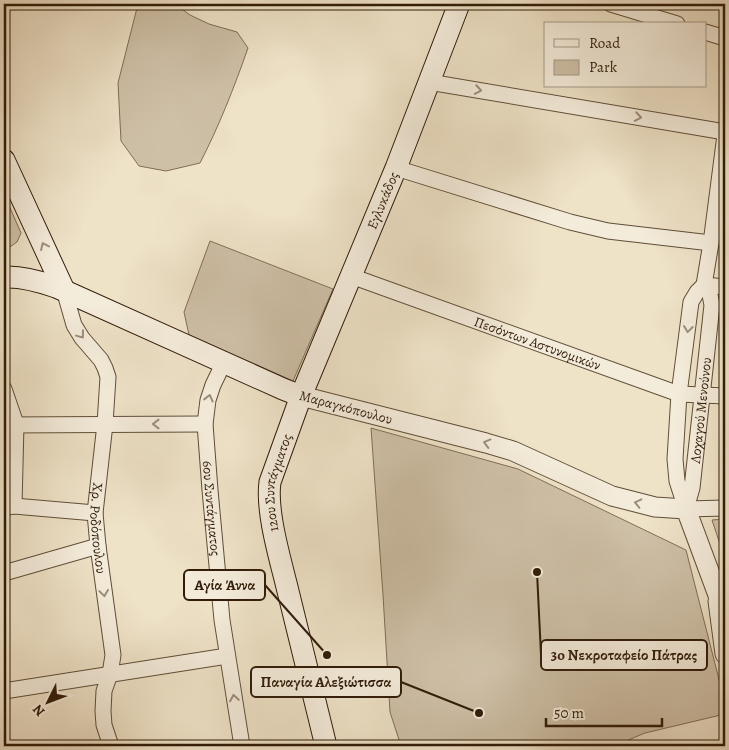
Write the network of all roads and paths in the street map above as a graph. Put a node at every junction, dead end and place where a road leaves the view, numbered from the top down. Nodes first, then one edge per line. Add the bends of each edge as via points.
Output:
1 (460, 4) edge
2 (611, 4) edge
3 (670, 22) edge
4 (706, 32) edge
5 (725, 38) edge
6 (430, 82) junction
7 (725, 134) edge
8 (4, 160) edge
9 (396, 168) junction
10 (711, 243) junction
11 (351, 276) junction
12 (4, 277) edge
13 (704, 285) junction
14 (725, 287) edge
15 (64, 290) junction
16 (224, 362) junction
17 (4, 389) edge
18 (680, 394) junction
19 (702, 395) junction
20 (301, 396) junction
21 (725, 396) edge
22 (10, 424) edge
23 (105, 424) junction
24 (205, 424) junction
25 (9, 507) edge
26 (725, 508) edge
27 (686, 509) junction
28 (95, 513) junction
29 (98, 546) junction
30 (4, 573) edge
31 (721, 597) edge
32 (725, 614) edge
33 (725, 654) edge
34 (227, 656) junction
35 (110, 674) junction
36 (4, 691) edge
37 (111, 746) edge
38 (242, 746) edge
39 (326, 746) edge

1 - 6 main road, Εγλυκάδος
2 - 3 street
4 - 5 street
6 -> 7 street
6 - 9 main road, Εγλυκάδος
7 - 10 street, Λοχαγού Μενούνου
15 -> 8 main road
9 - 10 street via 570,222
9 - 11 main road, Εγλυκάδος
10 - 13 street, Λοχαγού Μενούνου
11 - 18 street, Πεσόντων Αστυνομικών
11 - 20 main road, Εγλυκάδος
12 - 15 main road, Μαραγκόπουλου via 32,279
13 - 14 street
13 -> 18 street via 691,302
13 - 19 street, Λοχαγού Μενούνου via 712,305
15 - 16 main road, Μαραγκόπουλου
15 -> 23 street, Χρ. Ροδόπουλου via 74,325 108,373
16 - 20 main road, Μαραγκόπουλου
24 -> 16 street, 6ου Συντάγματος via 208,400
17 - 22 street
18 - 19 street, Πεσόντων Αστυνομικών
18 - 27 street via 675,459 677,481
19 - 21 street, Πεσόντων Αστυνομικών
19 - 27 street, Λοχαγού Μενούνου via 692,488
27 -> 20 street, Μαραγκόπουλου via 654,507 618,498 513,451
20 - 39 main road, 12ου Συντάγματος via 271,476 269,494 272,522
22 - 23 street
22 - 25 street
24 -> 23 street
23 - 28 street, Χρ. Ροδόπουλου
24 - 34 street, 6ου Συντάγματος
25 - 28 street
26 - 27 street
27 - 31 street
28 - 29 street, Χρ. Ροδόπουλου
29 - 30 street
29 -> 35 street, Χρ. Ροδόπουλου via 113,655
31 - 32 street
31 - 33 street
34 - 35 street
38 -> 34 street, 6ου Συντάγματος
35 - 36 street
35 - 37 street, Χρ. Ροδόπουλου via 104,691 103,712

